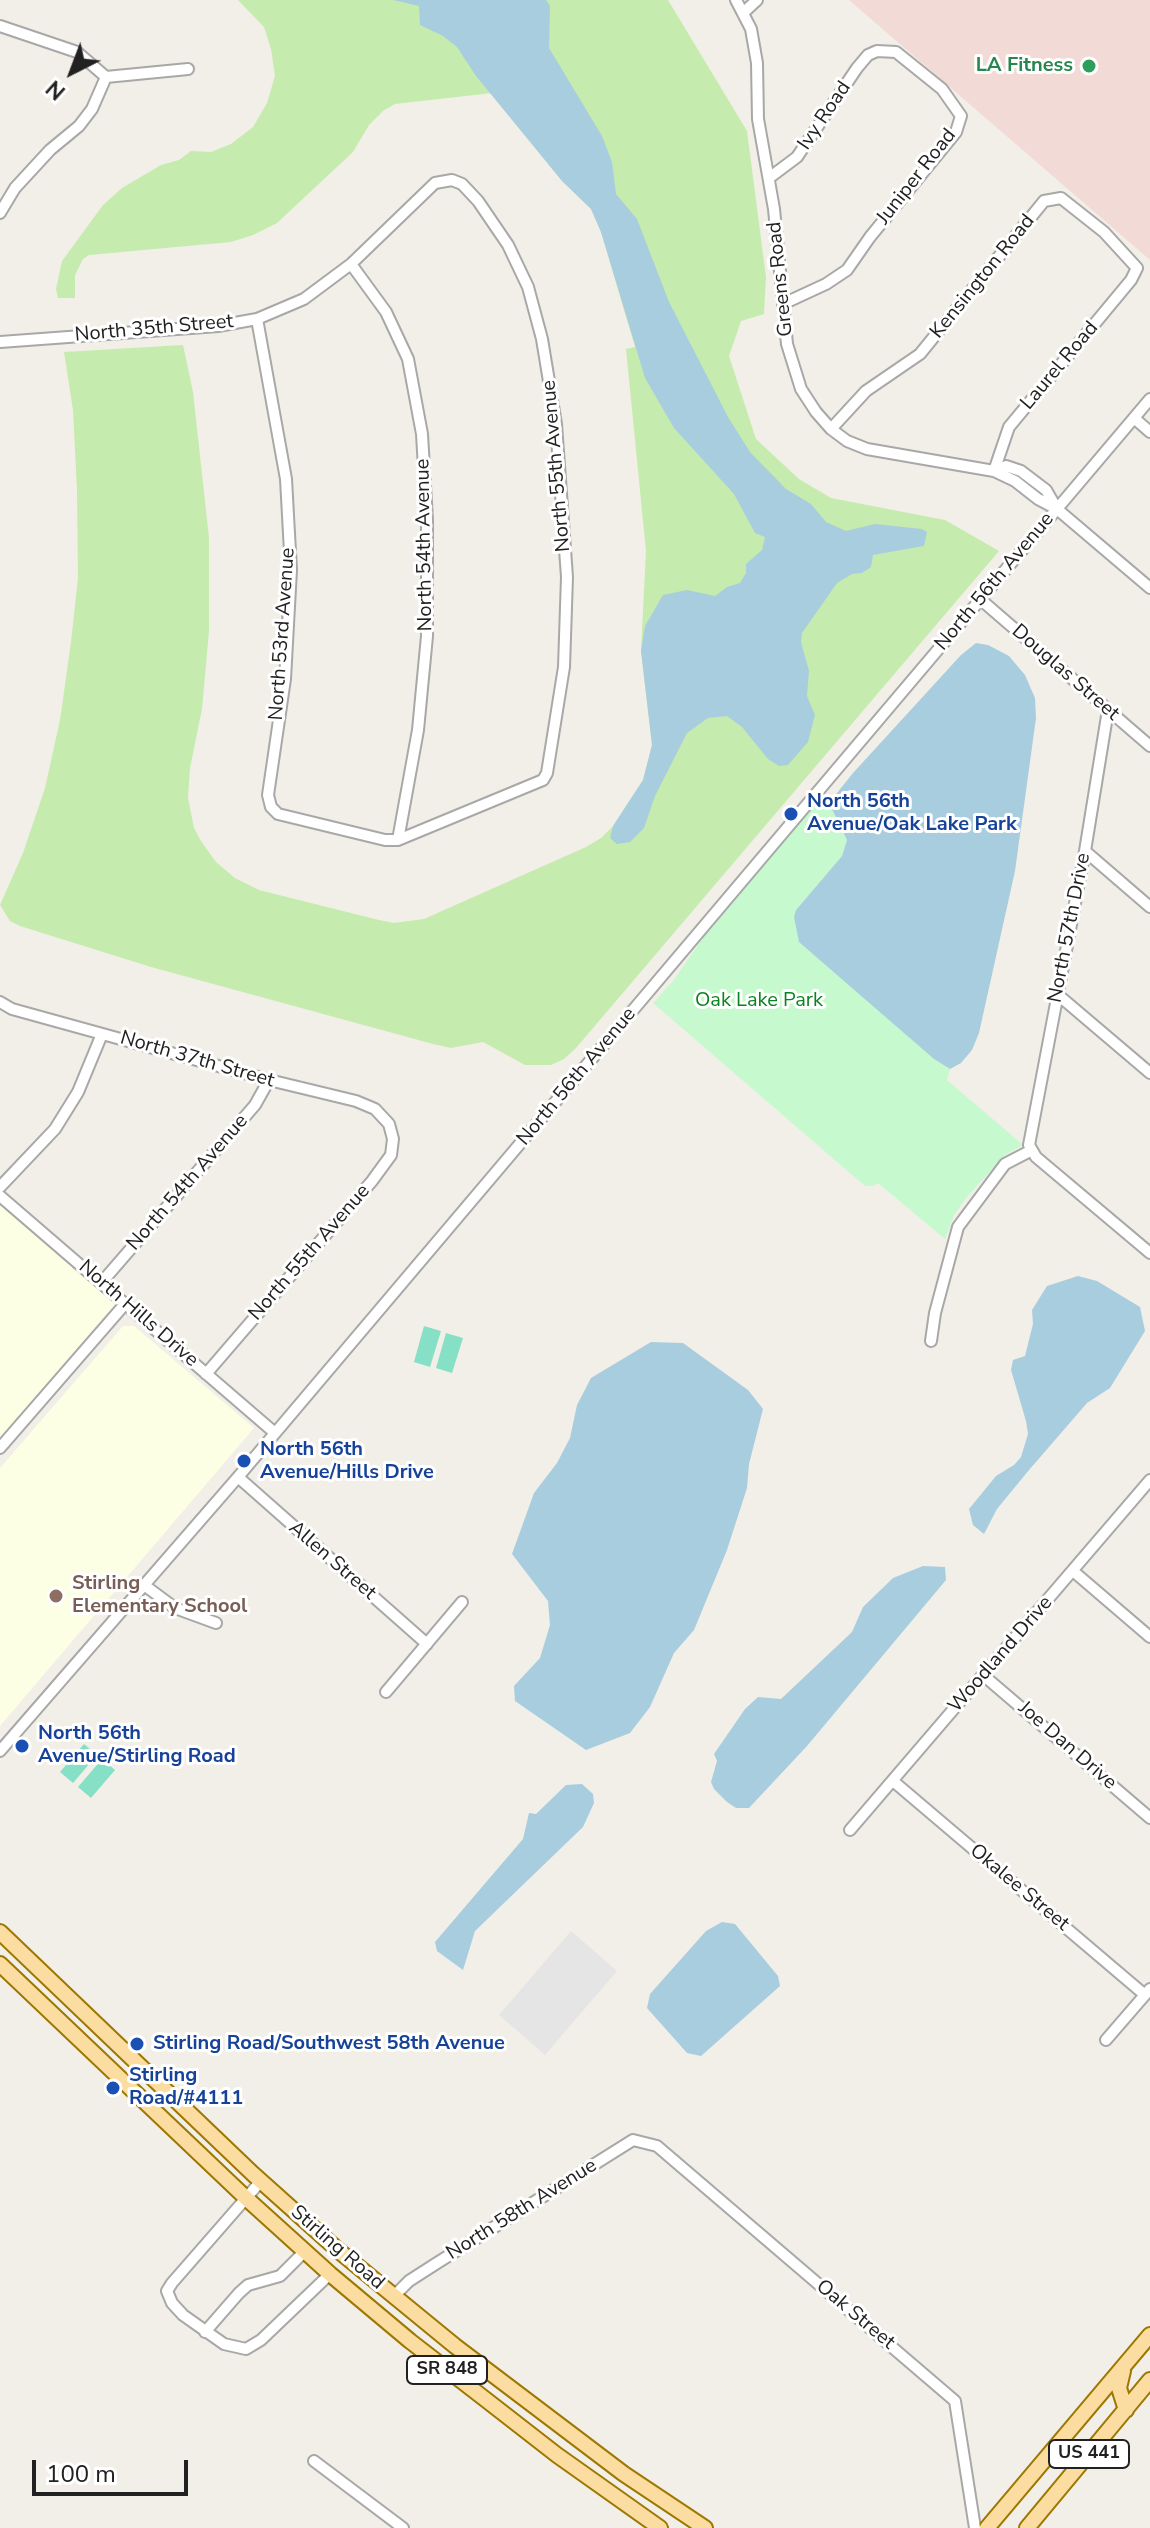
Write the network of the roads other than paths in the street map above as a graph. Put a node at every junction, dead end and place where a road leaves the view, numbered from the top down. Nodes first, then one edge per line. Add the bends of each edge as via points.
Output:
1 (736, 0) edge
2 (757, 0) edge
3 (743, 13) junction
4 (0, 26) edge
5 (877, 51) joint
6 (188, 69) dead end
7 (106, 77) junction
8 (769, 178) junction
9 (452, 180) joint
10 (0, 213) edge
11 (351, 264) junction
12 (1137, 268) joint
13 (785, 303) junction
14 (257, 319) junction
15 (0, 342) edge
16 (1150, 399) edge
17 (1134, 418) junction
18 (831, 429) junction
19 (1150, 432) edge
20 (994, 471) junction
21 (1057, 509) junction
22 (1150, 588) edge
23 (980, 599) junction
24 (1108, 710) junction
25 (1150, 746) edge
26 (398, 840) junction
27 (1085, 851) junction
28 (1150, 907) edge
29 (1057, 994) junction
30 (0, 1002) edge
31 (102, 1034) junction
32 (1150, 1073) edge
33 (269, 1080) junction
34 (389, 1124) joint
35 (1031, 1148) junction
36 (0, 1187) edge
37 (0, 1196) edge
38 (1150, 1253) edge
39 (102, 1282) junction
40 (125, 1304) junction
41 (931, 1341) dead end
42 (206, 1374) junction
43 (275, 1433) junction
44 (0, 1448) edge
45 (238, 1477) junction
46 (1150, 1480) edge
47 (1073, 1571) junction
48 (144, 1585) junction
49 (462, 1602) dead end
50 (216, 1623) dead end
51 (1150, 1637) edge
52 (427, 1644) junction
53 (983, 1675) junction
54 (386, 1692) dead end
55 (0, 1751) edge
56 (893, 1781) junction
57 (1150, 1818) edge
58 (850, 1830) dead end
59 (0, 1932) edge
60 (0, 1964) edge
61 (1147, 1992) edge
62 (1106, 2040) dead end
63 (657, 2146) joint
64 (261, 2181) junction
65 (246, 2198) junction
66 (305, 2251) junction
67 (330, 2274) junction
68 (393, 2297) junction
69 (205, 2332) junction
70 (1150, 2335) edge
71 (1123, 2367) junction
72 (1150, 2380) edge
73 (1126, 2410) junction
74 (314, 2461) dead end
75 (638, 2483) junction
76 (598, 2484) junction
77 (403, 2528) edge
78 (660, 2528) edge
79 (705, 2528) edge
80 (975, 2528) edge
81 (987, 2528) edge
82 (1027, 2528) edge

1 - 3 street, Greens Road
2 - 3 street
3 - 8 street, Greens Road via 757,63 758,119
4 - 7 street via 77,52
5 - 8 street, Ivy Road via 857,68 797,157
5 - 13 street, Juniper Road via 896,52 942,89 961,116 956,132 847,270
6 - 7 street
7 - 10 street via 79,126 15,188
8 - 13 street, Greens Road
9 - 11 street, North 35th Street via 435,183
9 - 26 street, North 55th Avenue via 478,201 508,245 528,287 542,339 556,424 567,577 564,667 543,780
11 - 14 street, North 35th Street via 304,299
11 - 26 street, North 54th Avenue via 386,312 408,359 422,434 427,636 418,730
12 - 18 street, Kensington Road via 1104,232 1061,198 1044,201 920,354 866,391
12 - 20 street, Laurel Road via 1009,427
13 - 18 street, Greens Road via 787,344 801,389
14 - 15 street, North 35th Street
14 - 26 street, North 53rd Avenue via 286,479 291,570 271,807 278,814
16 - 17 street, North 56th Avenue
17 - 19 street
17 - 21 street, North 56th Avenue
18 - 20 street, Greens Road via 867,449
20 - 21 street, Greens Road via 1022,479
21 - 22 street, Greens Road
21 - 23 street, North 56th Avenue
23 - 24 street, Douglas Street
23 - 43 street, North 56th Avenue
24 - 25 street, Douglas Street
24 - 27 street, North 57th Drive
27 - 28 street
27 - 29 street, North 57th Drive
29 - 32 street
29 - 35 street, North 57th Drive
30 - 31 street, North 37th Street
31 - 33 street, North 37th Street
31 - 36 street via 78,1092 55,1129
33 - 34 street, North 37th Street via 356,1101 375,1109
33 - 39 street, North 54th Avenue via 255,1105
34 - 42 street, North 55th Avenue via 391,1155 372,1181
35 - 38 street
35 - 41 street via 1005,1164 958,1227
37 - 39 street, North Hills Drive
39 - 40 street, North Hills Drive
40 - 42 street, North Hills Drive
40 - 44 street
42 - 43 street, North Hills Drive
43 - 45 street, North 56th Avenue
45 - 48 street, North 56th Avenue
45 - 52 street, Allen Street
46 - 47 street, Woodland Drive
47 - 51 street
47 - 53 street, Woodland Drive
48 - 50 street via 175,1608
48 - 55 street, North 56th Avenue
49 - 52 street
52 - 54 street
53 - 56 street, Woodland Drive
53 - 57 street, Joe Dan Drive
56 - 58 street, Woodland Drive
56 - 61 street, Okalee Street
59 - 64 main road, Stirling Road / SR 848
60 - 65 main road, Stirling Road / SR 848
61 - 62 street
63 - 68 street, North 58th Avenue via 633,2140 418,2275
63 - 80 street, Oak Street via 955,2401
64 - 65 street
64 - 68 main road, Stirling Road / SR 848
65 - 66 main road, Stirling Road / SR 848
65 - 69 street via 167,2291 183,2315
66 - 67 main road, Stirling Road / SR 848
66 - 69 street via 280,2276 248,2285
67 - 69 street via 246,2349
67 - 76 main road, Stirling Road / SR 848
68 - 75 main road, Stirling Road / SR 848
70 - 71 main road, US 441
71 - 73 main road via 1119,2388
71 - 81 main road, US 441
72 - 73 main road, US 441
73 - 82 main road, US 441
74 - 77 street
75 - 76 main road via 625,2490
75 - 79 main road, Stirling Road / SR 848
76 - 78 main road, Stirling Road / SR 848

